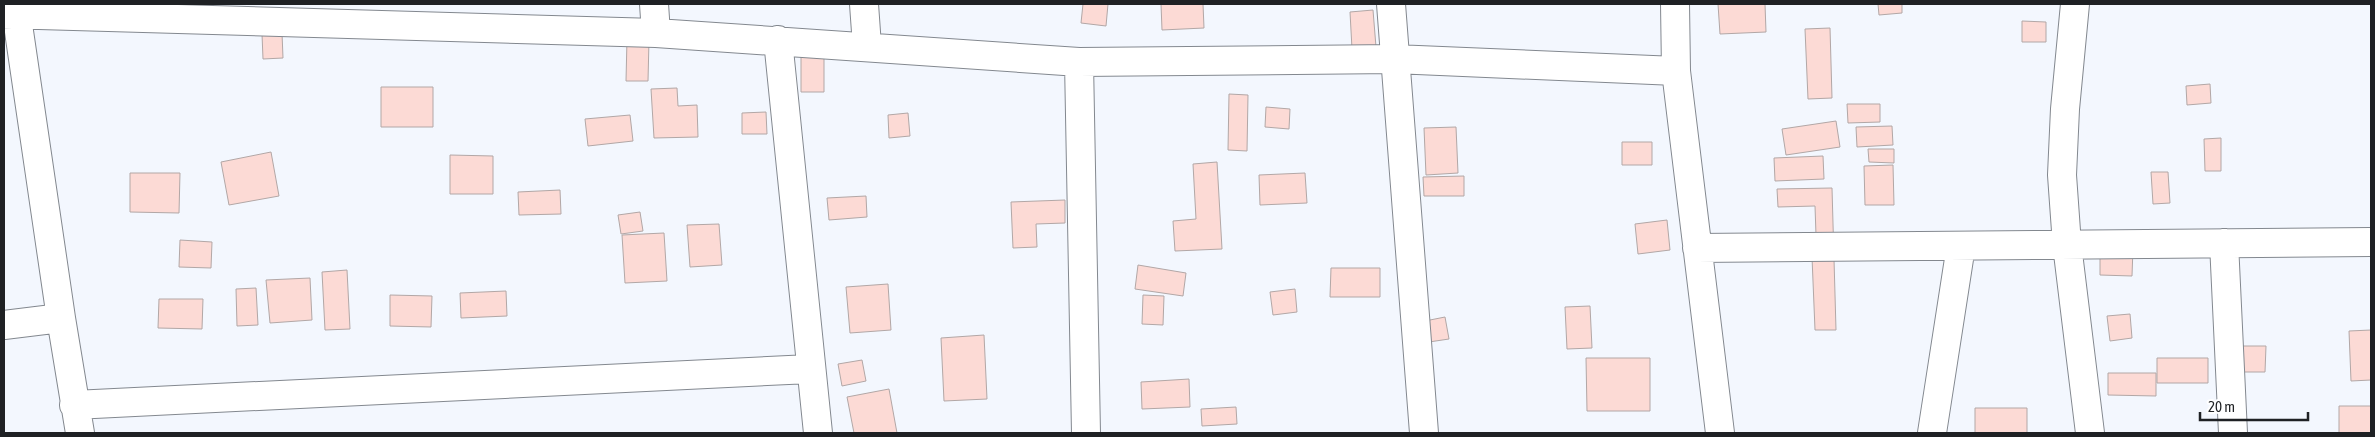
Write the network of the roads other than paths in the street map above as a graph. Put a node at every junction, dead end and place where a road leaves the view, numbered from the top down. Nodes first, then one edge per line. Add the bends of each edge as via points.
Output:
1 (654, 4) edge
2 (864, 4) edge
3 (1391, 4) edge
4 (1675, 4) edge
5 (2074, 4) edge
6 (12, 11) edge
7 (656, 33) junction
8 (778, 40) junction
9 (867, 46) junction
10 (1394, 59) junction
11 (1079, 62) junction
12 (1676, 72) junction
13 (2371, 242) edge
14 (2224, 243) junction
15 (2067, 244) junction
16 (1961, 246) junction
17 (1696, 248) junction
18 (61, 318) junction
19 (4, 325) edge
20 (810, 369) junction
21 (74, 405) junction
22 (80, 433) edge
23 (818, 433) edge
24 (1086, 433) edge
25 (1424, 433) edge
26 (1720, 433) edge
27 (1932, 433) edge
28 (2090, 433) edge
29 (2233, 433) edge

1 - 7 street
2 - 9 street
3 - 10 street
4 - 12 street
5 - 15 street via 2062,175
6 - 7 street
6 - 18 street
7 - 8 street
8 - 9 street
8 - 20 street
9 - 11 street
10 - 11 street
10 - 12 street
10 - 25 street
11 - 24 street
12 - 17 street
13 - 14 street
14 - 15 street
14 - 29 street
15 - 16 street
15 - 28 street
16 - 17 street
16 - 27 street
17 - 26 street
18 - 19 street
18 - 21 street
20 - 21 street
20 - 23 street
21 - 22 street

